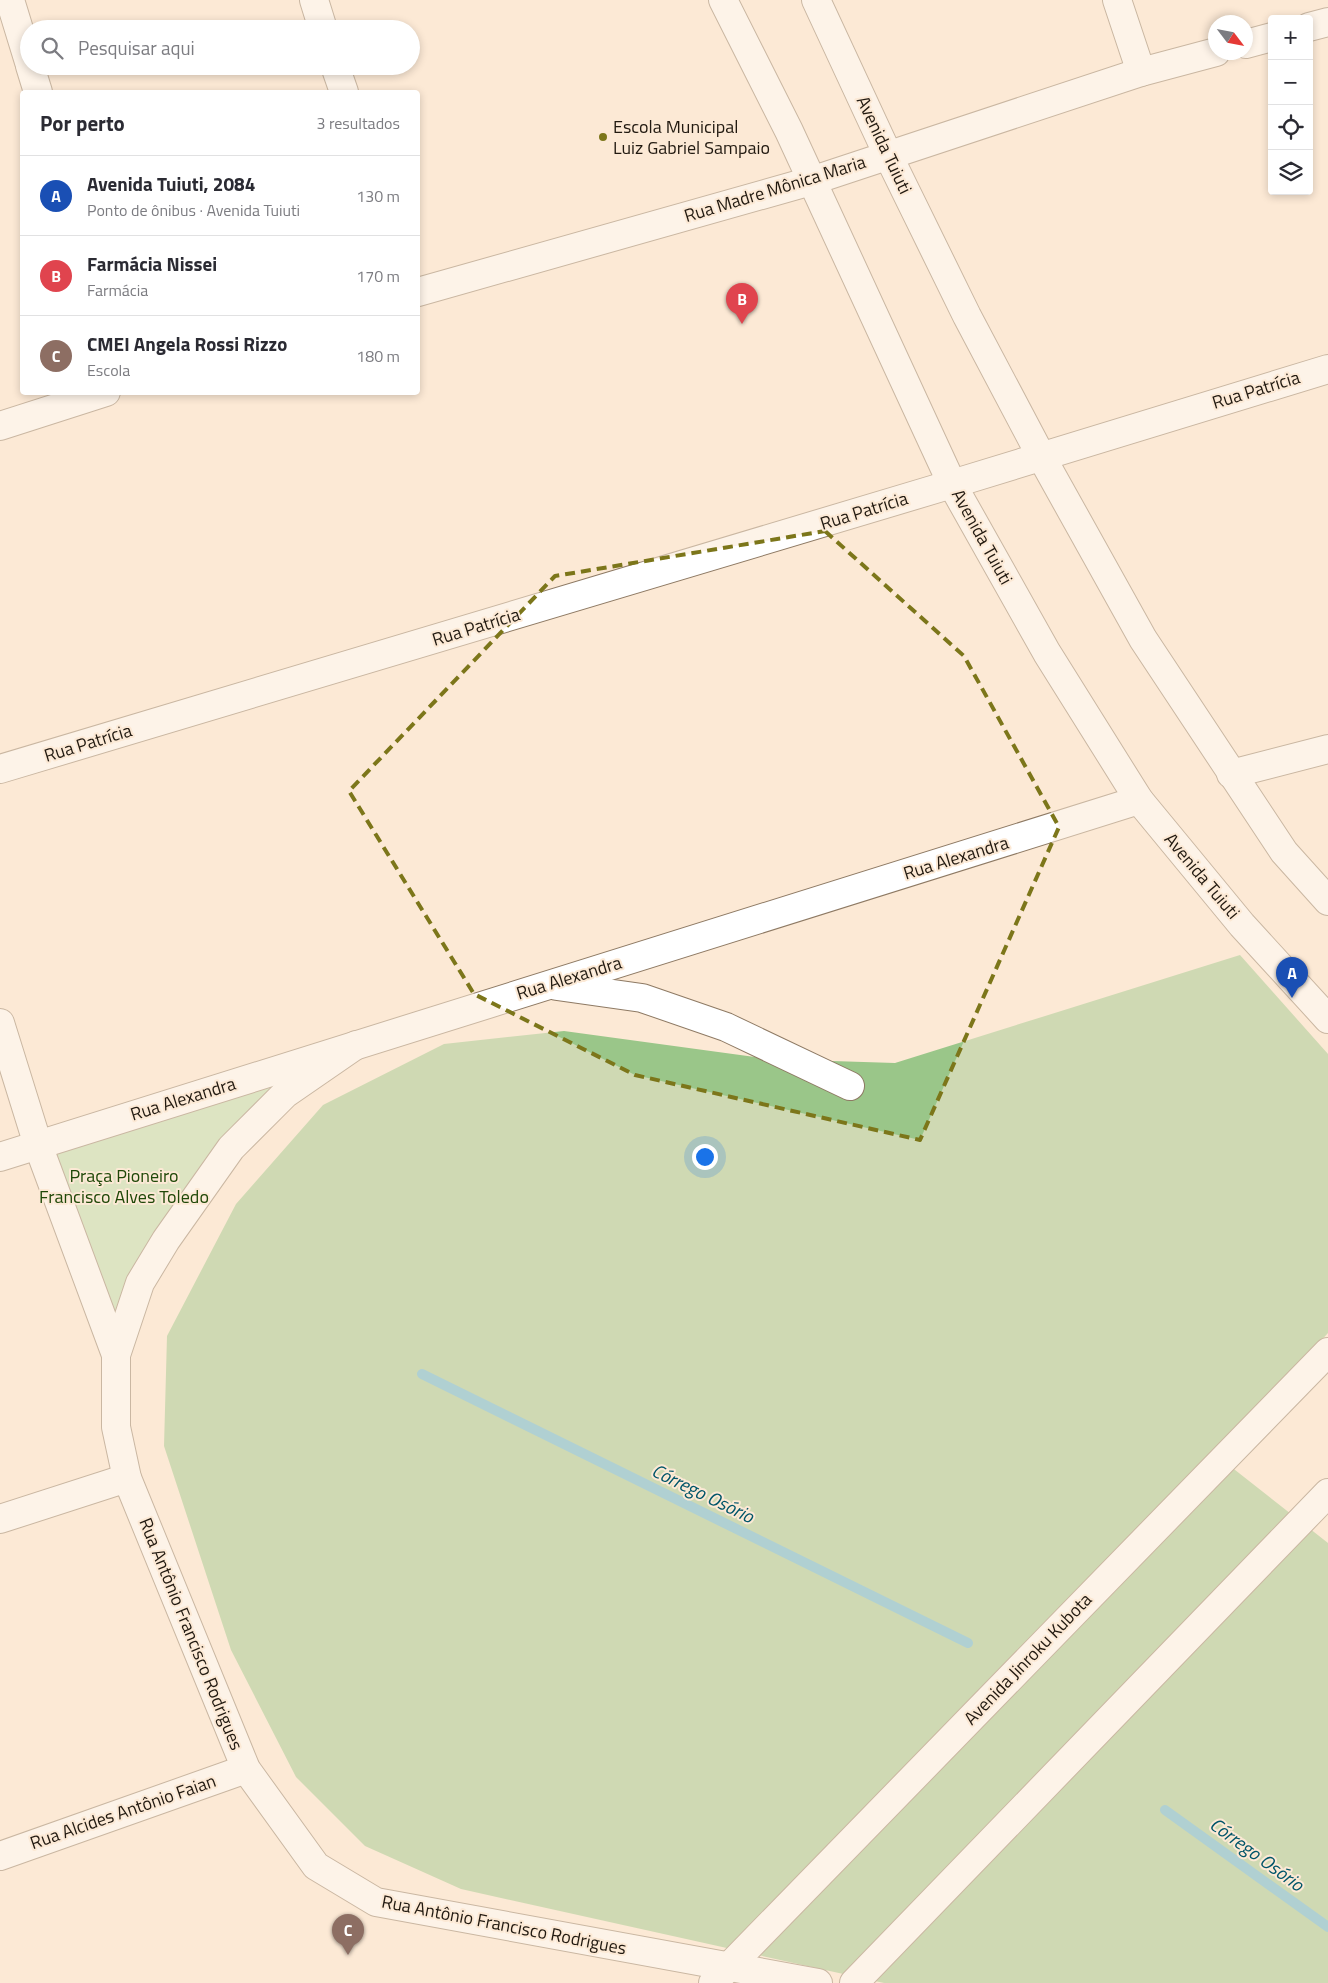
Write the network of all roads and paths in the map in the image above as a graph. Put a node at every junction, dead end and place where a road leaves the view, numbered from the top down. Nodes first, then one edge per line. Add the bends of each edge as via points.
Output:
1 (10, 0) edge
2 (314, 0) edge
3 (723, 0) edge
4 (816, 0) edge
5 (1117, 0) edge
6 (320, 20) edge
7 (1328, 22) edge
8 (1313, 26) edge
9 (20, 33) edge
10 (1268, 38) edge
11 (1253, 42) edge
12 (1208, 54) edge
13 (1141, 72) junction
14 (33, 75) edge
15 (338, 75) edge
16 (37, 90) edge
17 (343, 90) edge
18 (888, 155) junction
19 (811, 181) junction
20 (420, 291) edge
21 (1328, 369) edge
22 (97, 395) edge
23 (0, 426) edge
24 (1041, 456) junction
25 (952, 484) junction
26 (1328, 749) edge
27 (0, 769) edge
28 (1232, 774) junction
29 (1139, 800) junction
30 (1328, 901) edge
31 (548, 985) junction
32 (1328, 1020) edge
33 (0, 1023) edge
34 (356, 1045) junction
35 (850, 1086) dead end
36 (38, 1145) junction
37 (0, 1157) edge
38 (1328, 1352) edge
39 (116, 1355) junction
40 (127, 1478) junction
41 (1328, 1493) edge
42 (0, 1519) edge
43 (246, 1769) junction
44 (0, 1856) edge
45 (721, 1975) edge
46 (818, 1983) edge
47 (854, 1983) edge

1 - 9 street
2 - 6 street
3 - 19 street, Avenida Tuiuti
4 - 18 street, Avenida Tuiuti
5 - 13 street
7 - 8 street
10 - 11 street
12 - 13 street, Rua Madre Mônica Maria
13 - 18 street, Rua Madre Mônica Maria
14 - 16 street
15 - 17 street
18 - 19 street, Rua Madre Mônica Maria
18 - 24 street, Avenida Tuiuti via 967,316
19 - 20 street, Rua Madre Mônica Maria
19 - 25 street, Avenida Tuiuti
21 - 24 street, Rua Patrícia
22 - 23 street
24 - 25 street, Rua Patrícia
24 - 28 street, Avenida Tuiuti via 1143,639
25 - 27 street, Rua Patrícia
25 - 29 street, Avenida Tuiuti via 1047,653
26 - 28 street
28 - 30 street, Avenida Tuiuti via 1284,852
29 - 31 street, Rua Alexandra
29 - 32 street, Avenida Tuiuti via 1242,925
31 - 34 street, Rua Alexandra
31 - 35 street via 642,998 726,1027
33 - 36 street
34 - 36 street, Rua Alexandra
34 - 39 street, Rua Antônio Francisco Rodrigues via 285,1094 231,1148 140,1283
36 - 37 street, Rua Alexandra
36 - 39 street
38 - 45 street, Avenida Jinroku Kubota
39 - 40 street, Rua Antônio Francisco Rodrigues via 116,1427
40 - 42 street
40 - 43 street, Rua Antônio Francisco Rodrigues
41 - 47 street
43 - 44 street, Rua Alcides Antônio Faian
43 - 45 street, Rua Antônio Francisco Rodrigues via 316,1866 376,1902
45 - 46 street

